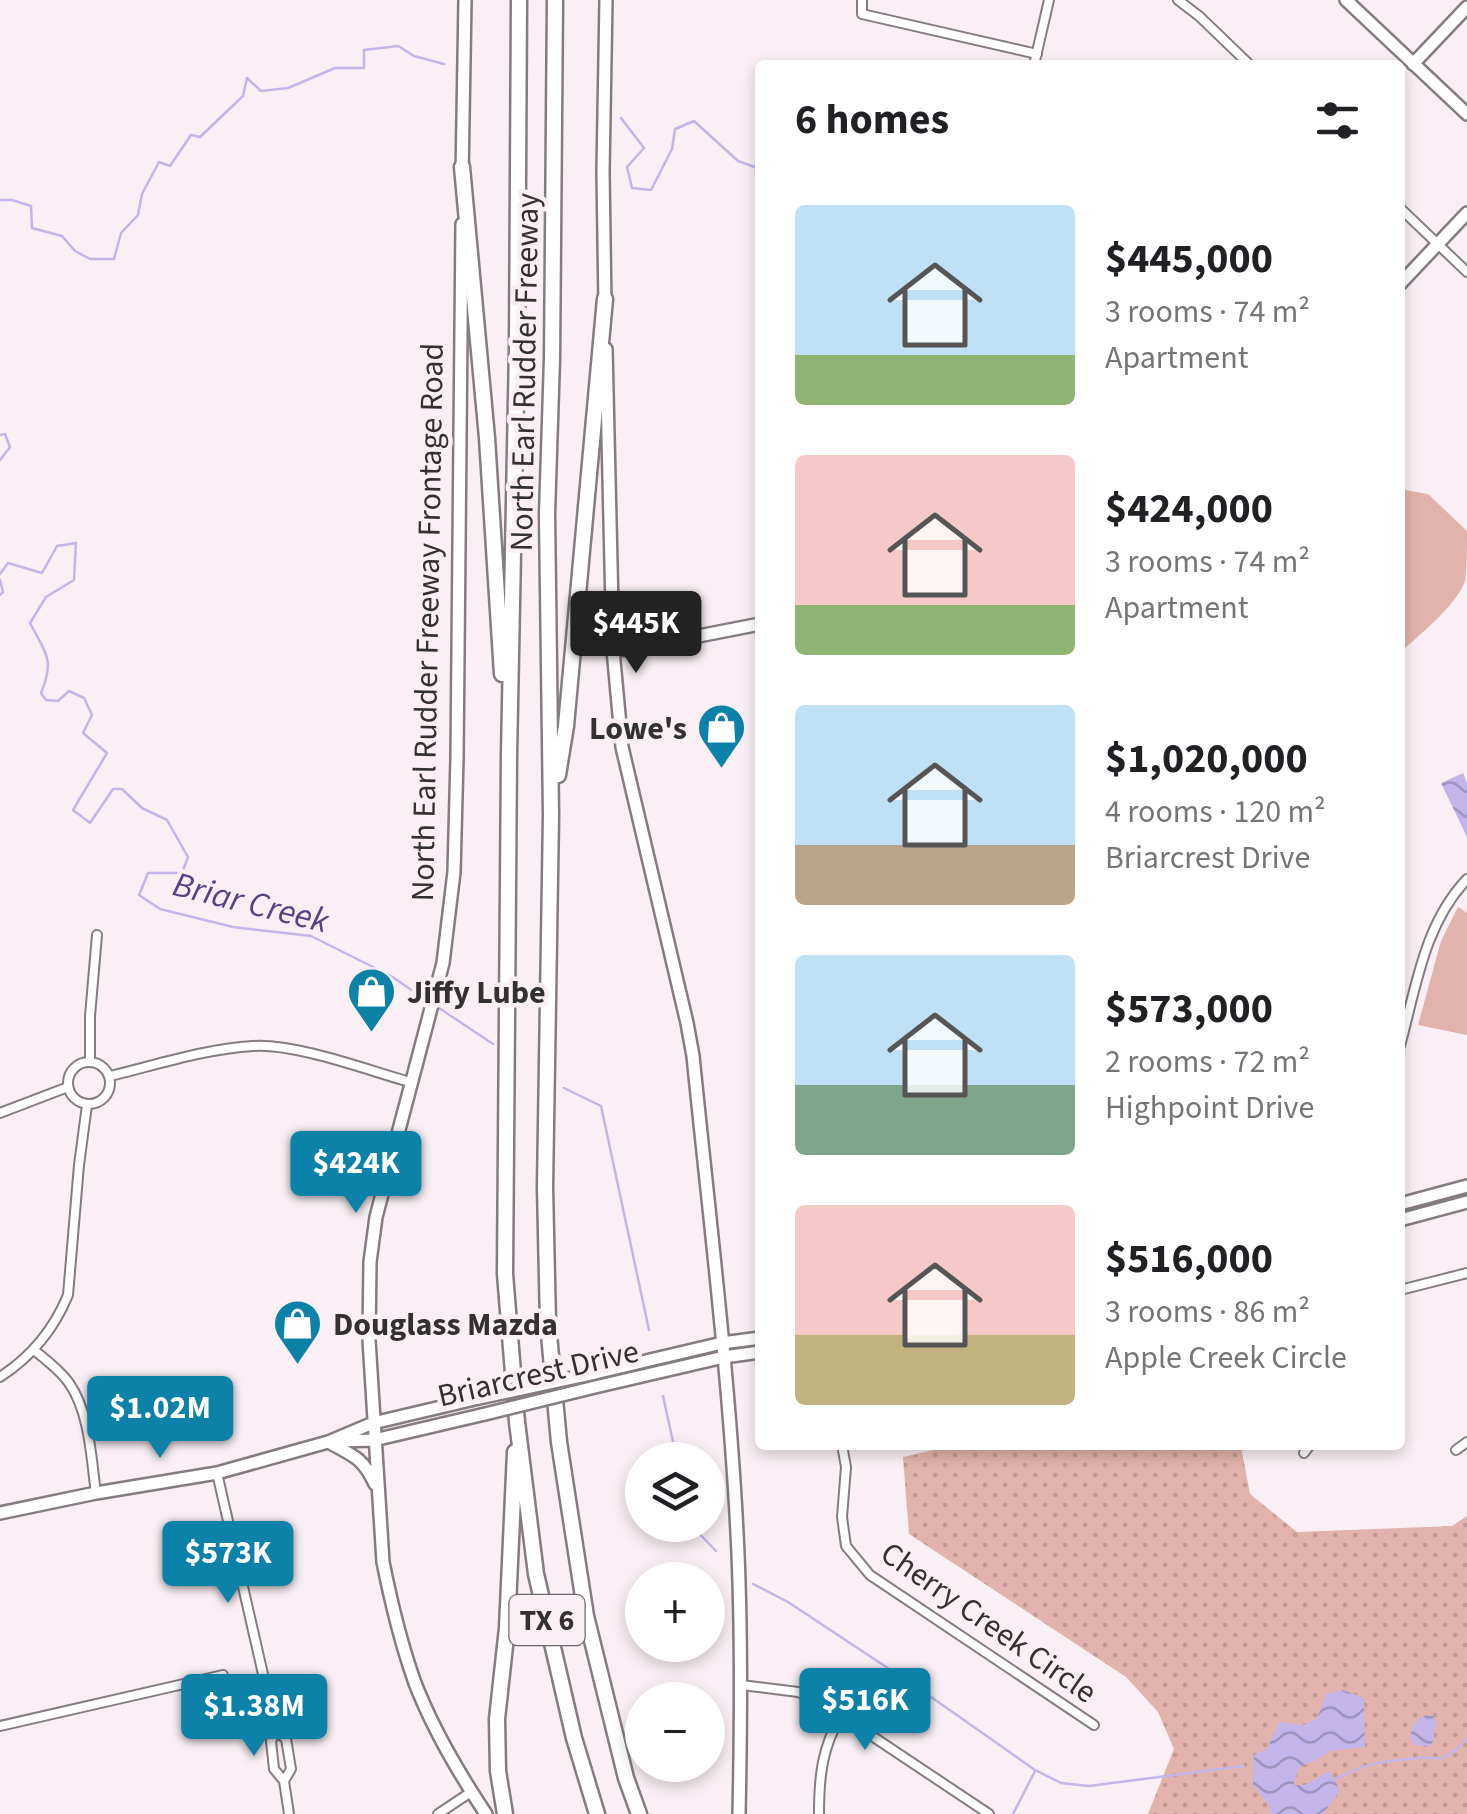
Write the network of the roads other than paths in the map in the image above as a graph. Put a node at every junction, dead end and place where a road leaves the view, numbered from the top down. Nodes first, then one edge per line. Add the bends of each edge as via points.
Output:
1 (465, 0) edge
2 (519, 0) edge
3 (555, 0) edge
4 (606, 0) edge
5 (862, 0) edge
6 (1049, 0) edge
7 (1178, 0) edge
8 (1346, 0) edge
9 (1467, 7) edge
10 (1036, 54) junction
11 (1035, 60) edge
12 (1245, 60) edge
13 (1414, 64) junction
14 (1467, 114) edge
15 (462, 166) junction
16 (1405, 213) edge
17 (1467, 214) edge
18 (1438, 245) junction
19 (1467, 272) edge
20 (1405, 279) edge
21 (605, 300) junction
22 (755, 625) edge
23 (613, 650) junction
24 (509, 755) junction
25 (551, 815) junction
26 (1467, 878) edge
27 (97, 936) dead end
28 (1405, 1028) edge
29 (90, 1061) junction
30 (110, 1076) junction
31 (410, 1082) junction
32 (68, 1087) junction
33 (87, 1105) junction
34 (0, 1113) edge
35 (1467, 1186) edge
36 (1467, 1202) edge
37 (1405, 1203) edge
38 (1405, 1219) edge
39 (1467, 1274) edge
40 (1405, 1289) edge
41 (755, 1340) edge
42 (34, 1350) junction
43 (723, 1350) junction
44 (755, 1352) edge
45 (0, 1378) edge
46 (517, 1422) junction
47 (374, 1423) junction
48 (374, 1440) junction
49 (328, 1442) junction
50 (1467, 1442) edge
51 (842, 1450) edge
52 (1456, 1450) dead end
53 (217, 1473) junction
54 (378, 1492) junction
55 (96, 1493) junction
56 (0, 1513) edge
57 (222, 1675) dead end
58 (741, 1685) junction
59 (608, 1702) junction
60 (841, 1714) junction
61 (1094, 1725) dead end
62 (0, 1726) edge
63 (276, 1731) junction
64 (284, 1781) junction
65 (472, 1792) junction
66 (289, 1814) edge
67 (438, 1814) edge
68 (486, 1814) edge
69 (505, 1814) edge
70 (597, 1814) edge
71 (639, 1814) edge
72 (648, 1814) edge
73 (739, 1814) edge
74 (820, 1814) edge
75 (989, 1814) edge

1 - 15 main road, North Earl Rudder Freeway Frontage Road
2 - 24 highway, North Earl Rudder Freeway / TX 6
3 - 25 highway, North Earl Rudder Freeway / TX 6 via 547,514
4 - 21 main road
5 - 10 street via 862,14
6 - 10 street
7 - 12 street
8 - 13 main road
9 - 13 main road
10 - 11 street
13 - 14 main road
15 - 24 highway
15 - 31 main road, North Earl Rudder Freeway Frontage Road via 454,853 442,962
16 - 18 street
17 - 18 main road
18 - 19 street
18 - 20 main road
21 - 23 main road
21 - 25 highway via 566,726
22 - 23 main road
23 - 43 main road via 622,747 693,1056
24 - 46 highway, North Earl Rudder Freeway / TX 6 via 505,1274
25 - 59 highway, North Earl Rudder Freeway / TX 6 via 548,1324 586,1616
26 - 28 street via 1430,935
27 - 29 street
29 - 30 street
29 - 32 street via 73,1068
30 - 31 street via 256,1046
30 - 33 street via 104,1098
31 - 47 main road, North Earl Rudder Freeway Frontage Road via 370,1262
32 - 33 street via 76,1102
32 - 34 street
33 - 42 street via 68,1295
35 - 37 main road
36 - 38 main road
39 - 40 street
41 - 43 main road, Briarcrest Drive
42 - 45 street
42 - 55 street via 70,1384 81,1409
43 - 44 main road, Briarcrest Drive
43 - 47 main road, Briarcrest Drive, bridge
43 - 48 main road, Briarcrest Drive, bridge
43 - 58 main road
46 - 69 highway via 497,1720
46 - 70 highway, North Earl Rudder Freeway / TX 6 via 536,1574
47 - 48 main road, North Earl Rudder Freeway Frontage Road
47 - 49 main road, Briarcrest Drive
48 - 49 main road, Briarcrest Drive
48 - 54 main road, North Earl Rudder Freeway Frontage Road
49 - 53 main road, Briarcrest Drive
49 - 54 main road via 356,1456
50 - 52 street
51 - 61 street, Cherry Creek Circle via 843,1532 855,1560
53 - 55 main road, Briarcrest Drive
53 - 63 street
54 - 65 main road, North Earl Rudder Freeway Frontage Road via 382,1562 403,1646 429,1714
55 - 56 main road, Briarcrest Drive
57 - 62 street
58 - 60 street via 798,1692
58 - 73 main road
59 - 71 highway, North Earl Rudder Freeway / TX 6
59 - 72 highway
60 - 74 street via 825,1747
60 - 75 street
63 - 64 street via 274,1769
63 - 64 street via 286,1739 291,1769
64 - 66 street
65 - 67 street
65 - 68 main road, North Earl Rudder Freeway Frontage Road

